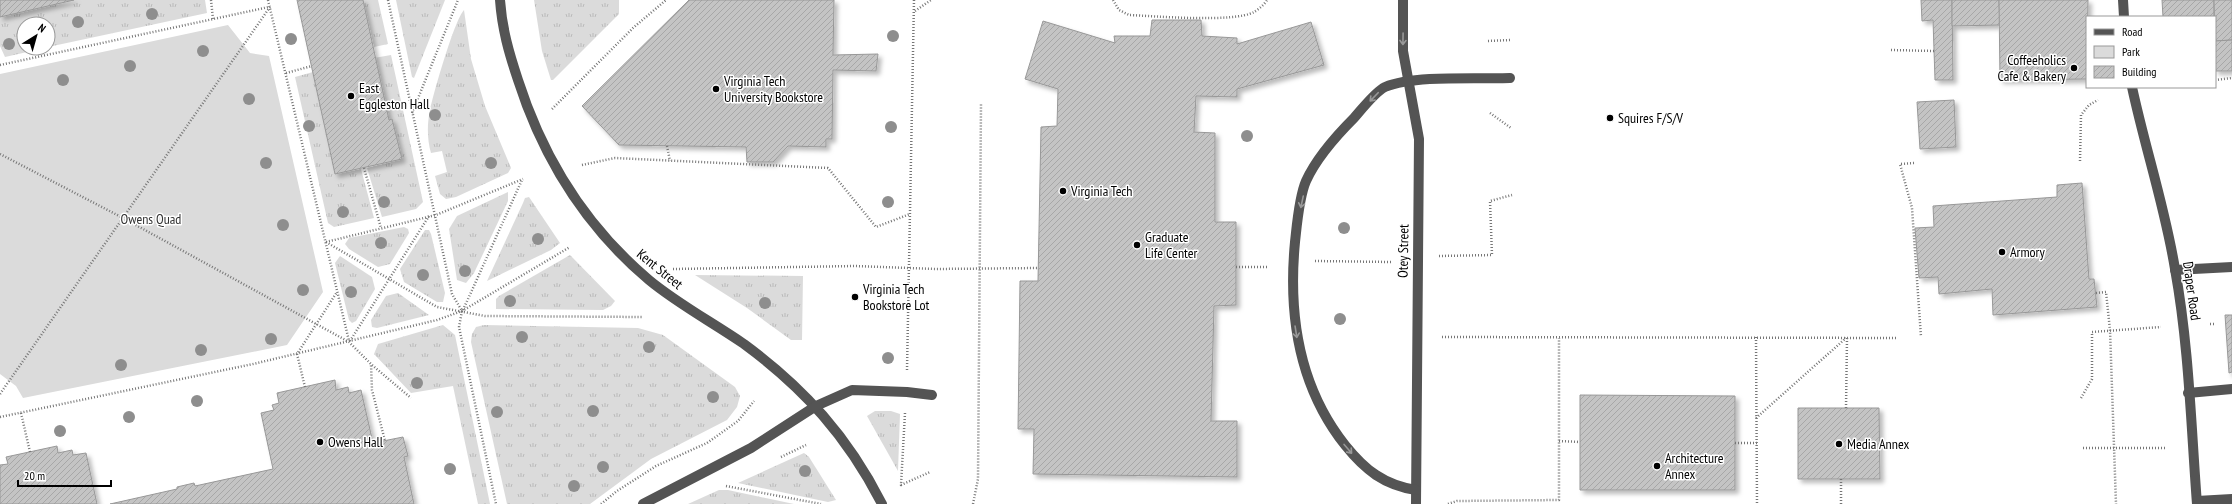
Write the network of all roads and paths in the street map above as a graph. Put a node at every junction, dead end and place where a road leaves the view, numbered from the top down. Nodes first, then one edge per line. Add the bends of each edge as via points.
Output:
1 (211, 0) edge
2 (268, 0) edge
3 (388, 0) edge
4 (458, 0) edge
5 (500, 0) edge
6 (666, 0) edge
7 (914, 0) edge
8 (931, 0) edge
9 (1113, 0) edge
10 (1267, 0) edge
11 (1403, 0) edge
12 (2123, 0) edge
13 (270, 7) junction
14 (914, 11) junction
15 (2124, 16) edge
16 (213, 19) junction
17 (1510, 40) dead end
18 (1488, 41) dead end
19 (1891, 50) dead end
20 (1934, 51) dead end
21 (0, 65) edge
22 (312, 66) dead end
23 (286, 74) junction
24 (1510, 78) dead end
25 (2232, 78) edge
26 (2216, 80) edge
27 (1408, 82) junction
28 (2132, 88) edge
29 (2098, 100) dead end
30 (981, 104) dead end
31 (552, 109) dead end
32 (1490, 113) dead end
33 (411, 114) junction
34 (1511, 128) dead end
35 (667, 146) dead end
36 (0, 154) edge
37 (670, 161) junction
38 (2080, 161) dead end
39 (1914, 163) dead end
40 (582, 165) dead end
41 (364, 168) dead end
42 (1512, 195) dead end
43 (910, 214) junction
44 (436, 215) junction
45 (429, 216) junction
46 (123, 218) junction
47 (381, 228) junction
48 (325, 242) junction
49 (570, 247) dead end
50 (1438, 256) dead end
51 (1312, 261) dead end
52 (1391, 262) dead end
53 (1236, 267) dead end
54 (1267, 267) dead end
55 (2232, 267) edge
56 (910, 268) junction
57 (1038, 268) dead end
58 (673, 269) dead end
59 (980, 269) junction
60 (2175, 270) junction
61 (388, 279) junction
62 (337, 292) junction
63 (2096, 293) dead end
64 (462, 311) junction
65 (643, 318) dead end
66 (315, 323) junction
67 (2210, 324) dead end
68 (2214, 324) dead end
69 (2162, 327) dead end
70 (2110, 330) junction
71 (1442, 337) dead end
72 (1847, 337) junction
73 (1920, 337) dead end
74 (1558, 338) junction
75 (1756, 338) junction
76 (1898, 338) dead end
77 (349, 342) junction
78 (297, 354) junction
79 (371, 364) junction
80 (305, 387) dead end
81 (2232, 389) edge
82 (907, 392) junction
83 (2188, 393) junction
84 (0, 394) edge
85 (932, 395) dead end
86 (412, 398) dead end
87 (2081, 398) dead end
88 (754, 401) dead end
89 (816, 406) junction
90 (1846, 408) dead end
91 (21, 412) junction
92 (0, 417) edge
93 (1756, 418) junction
94 (384, 441) dead end
95 (1559, 441) junction
96 (1580, 442) dead end
97 (1735, 443) dead end
98 (1756, 443) junction
99 (2083, 448) dead end
100 (2165, 448) dead end
101 (2116, 449) junction
102 (30, 452) dead end
103 (930, 472) dead end
104 (1841, 479) dead end
105 (720, 484) dead end
106 (1416, 490) junction
107 (2232, 498) edge
108 (2197, 502) edge
109 (496, 504) edge
110 (601, 504) edge
111 (643, 504) edge
112 (821, 504) edge
113 (882, 504) edge
114 (973, 504) edge
115 (1416, 504) edge
116 (1448, 504) edge
117 (1757, 504) edge
118 (1841, 504) edge
119 (2116, 504) edge

1 - 16 path
2 - 13 path
3 - 33 path
4 - 33 path
5 - 89 street, Kent Street via 507,48 534,127 557,172 590,221 620,254 649,280 744,345
6 - 31 path via 633,28
7 - 14 path
8 - 14 path
9 - 10 path via 1119,10 1129,15 1178,18 1237,17 1253,13
11 -> 27 street, Otey Street via 1403,51
12 - 15 street
13 - 16 path
13 - 23 path
13 - 46 path
14 - 43 path
16 - 21 path
17 - 18 path
19 - 20 path
22 - 23 path
23 - 48 path
24 - 27 street
25 - 26 path
27 - 106 street, Otey Street via 1419,139
27 -> 106 street via 1384,88 1335,138 1306,182 1297,224 1293,264 1294,318 1299,350 1308,380 1319,407 1334,431 1367,468 1382,480 1400,488
28 - 60 street, Draper Road via 2160,194
29 - 38 path via 2089,105 2081,115
30 - 59 path
32 - 34 path
33 - 44 path
35 - 37 path
36 - 46 path
37 - 40 path via 615,158
37 - 43 path via 828,168 876,227
39 - 73 path via 1900,164 1912,208
41 - 47 path
42 - 50 path via 1490,201 1492,255
43 - 56 path
44 - 45 path
44 - 64 path via 452,294
44 - 64 path via 523,179
45 - 47 path
45 - 61 path
46 - 66 path
46 - 84 path
47 - 48 path
48 - 61 path
48 - 62 path
49 - 64 path
51 - 52 path
53 - 54 path
55 - 60 street
56 - 58 path via 854,266
56 - 59 path
56 - 82 path
57 - 59 path
59 - 114 path via 978,479
60 - 83 street, Draper Road
61 - 64 path via 437,307
61 - 77 path
62 - 66 path
62 - 77 path
63 - 70 path via 2106,292
64 - 65 path via 485,316
64 - 77 path via 437,320
64 - 109 path via 459,327
66 - 77 path
66 - 78 path
67 - 68 path
69 - 70 path
70 - 87 path via 2092,332 2092,379
70 - 101 path
71 - 74 path
72 - 75 path
72 - 76 path
72 - 90 path
72 - 93 path
74 - 75 path
74 - 95 path
75 - 93 path
77 - 78 path
77 - 79 path
78 - 80 path
78 - 91 path
79 - 86 path
79 - 94 path via 372,390
81 - 83 street
82 - 85 street
82 - 89 street via 852,390
82 - 103 path via 901,485
83 - 108 street, Draper Road
88 - 110 path via 738,421 707,443 656,466 616,491
89 - 111 street via 751,448
89 - 113 street, Kent Street via 847,445
91 - 92 path
91 - 102 path
93 - 98 path
95 - 96 path
95 - 116 path via 1559,500 1457,501
97 - 98 path
98 - 117 path
99 - 101 path
100 - 101 path
101 - 119 path
104 - 118 path
105 - 112 path
106 - 115 street, Otey Street
107 - 108 street

